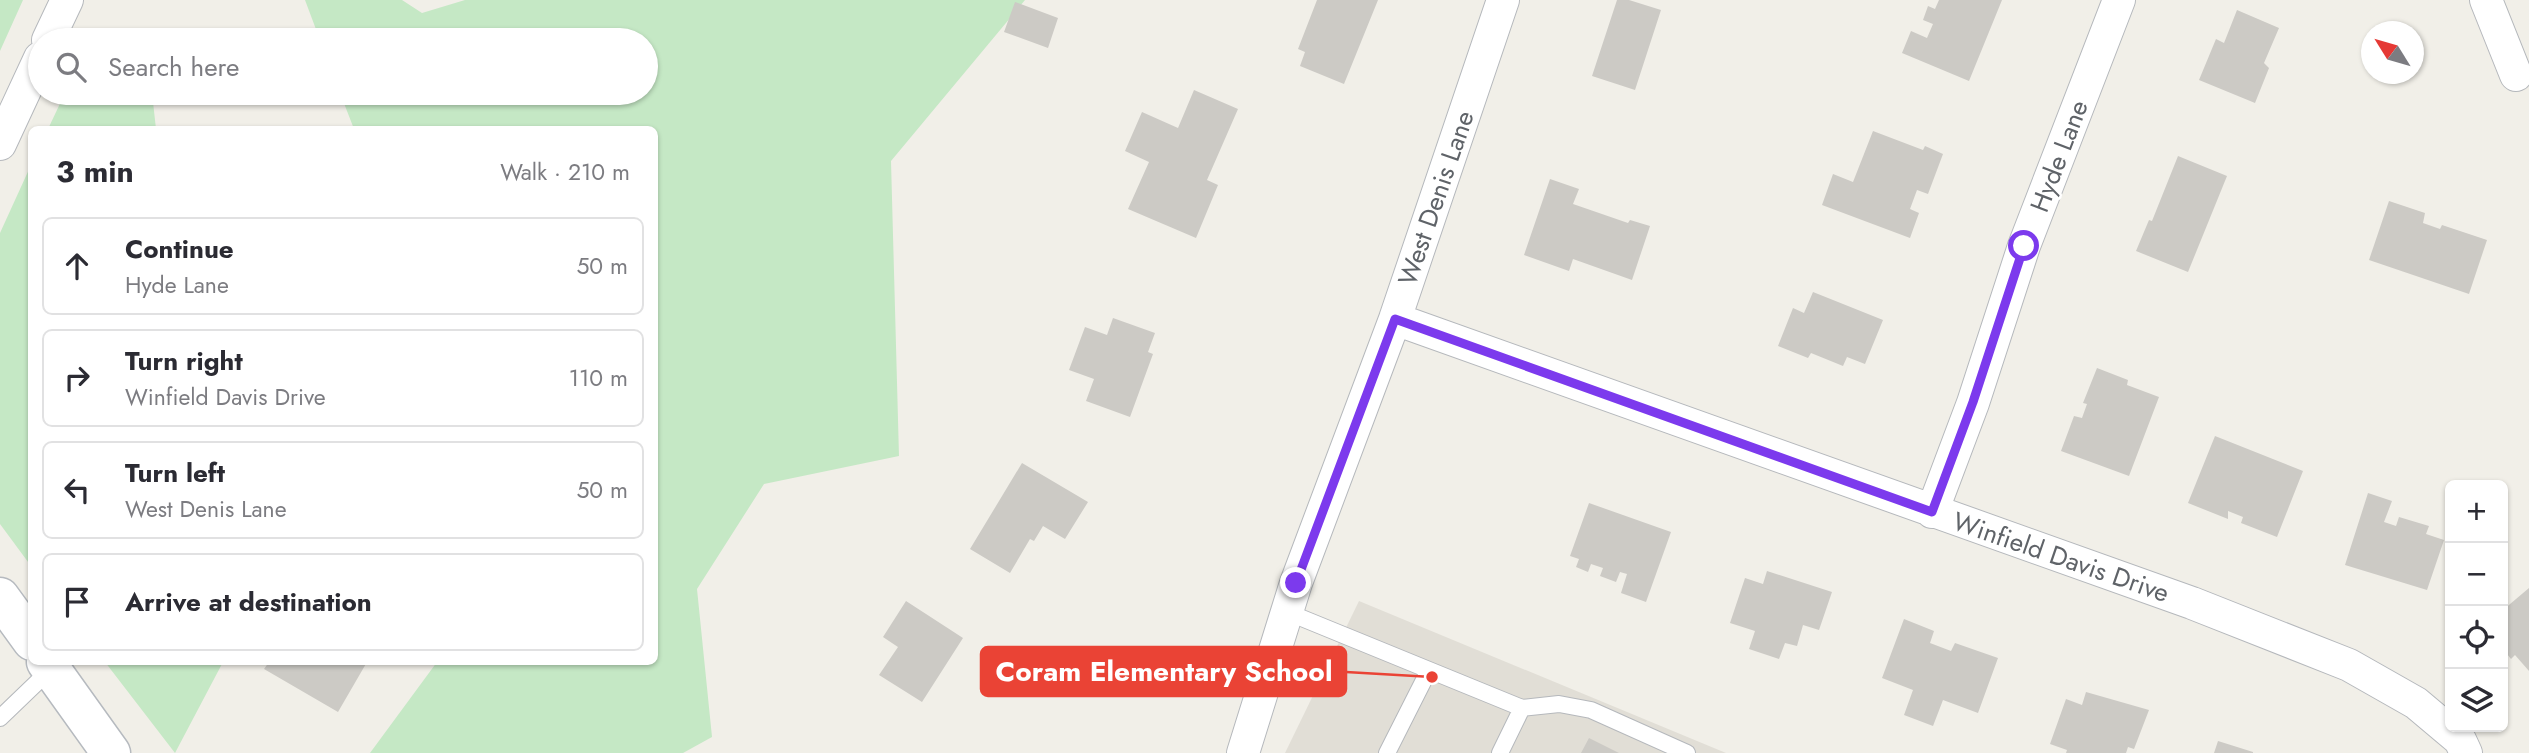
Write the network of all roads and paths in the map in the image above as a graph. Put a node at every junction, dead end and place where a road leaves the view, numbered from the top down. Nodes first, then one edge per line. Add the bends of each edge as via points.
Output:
1 (67, 0) edge
2 (1503, 0) edge
3 (2119, 0) edge
4 (2486, 0) edge
5 (54, 28) edge
6 (2516, 75) dead end
7 (28, 84) edge
8 (0, 144) edge
9 (1395, 319) junction
10 (1932, 512) junction
11 (0, 597) edge
12 (1287, 612) junction
13 (28, 636) edge
14 (37, 665) edge
15 (49, 665) edge
16 (1428, 672) junction
17 (1522, 708) junction
18 (0, 718) edge
19 (111, 753) edge
20 (1243, 753) edge
21 (1387, 753) edge
22 (1500, 753) edge
23 (1687, 753) edge
24 (2466, 753) edge

1 - 5 street
2 - 9 street, West Denis Lane
3 - 10 street, Hyde Lane via 2024,246
4 - 6 street
7 - 8 street
9 - 10 street, Winfield Davis Drive
9 - 12 street, West Denis Lane
10 - 24 street, Winfield Davis Drive via 2192,603 2348,665 2416,703 2460,740
11 - 13 main road
12 - 16 lane
12 - 20 street, West Denis Lane
14 - 18 lane
15 - 19 main road
16 - 17 lane
16 - 21 lane
17 - 22 lane
17 - 23 lane via 1559,704 1591,710

